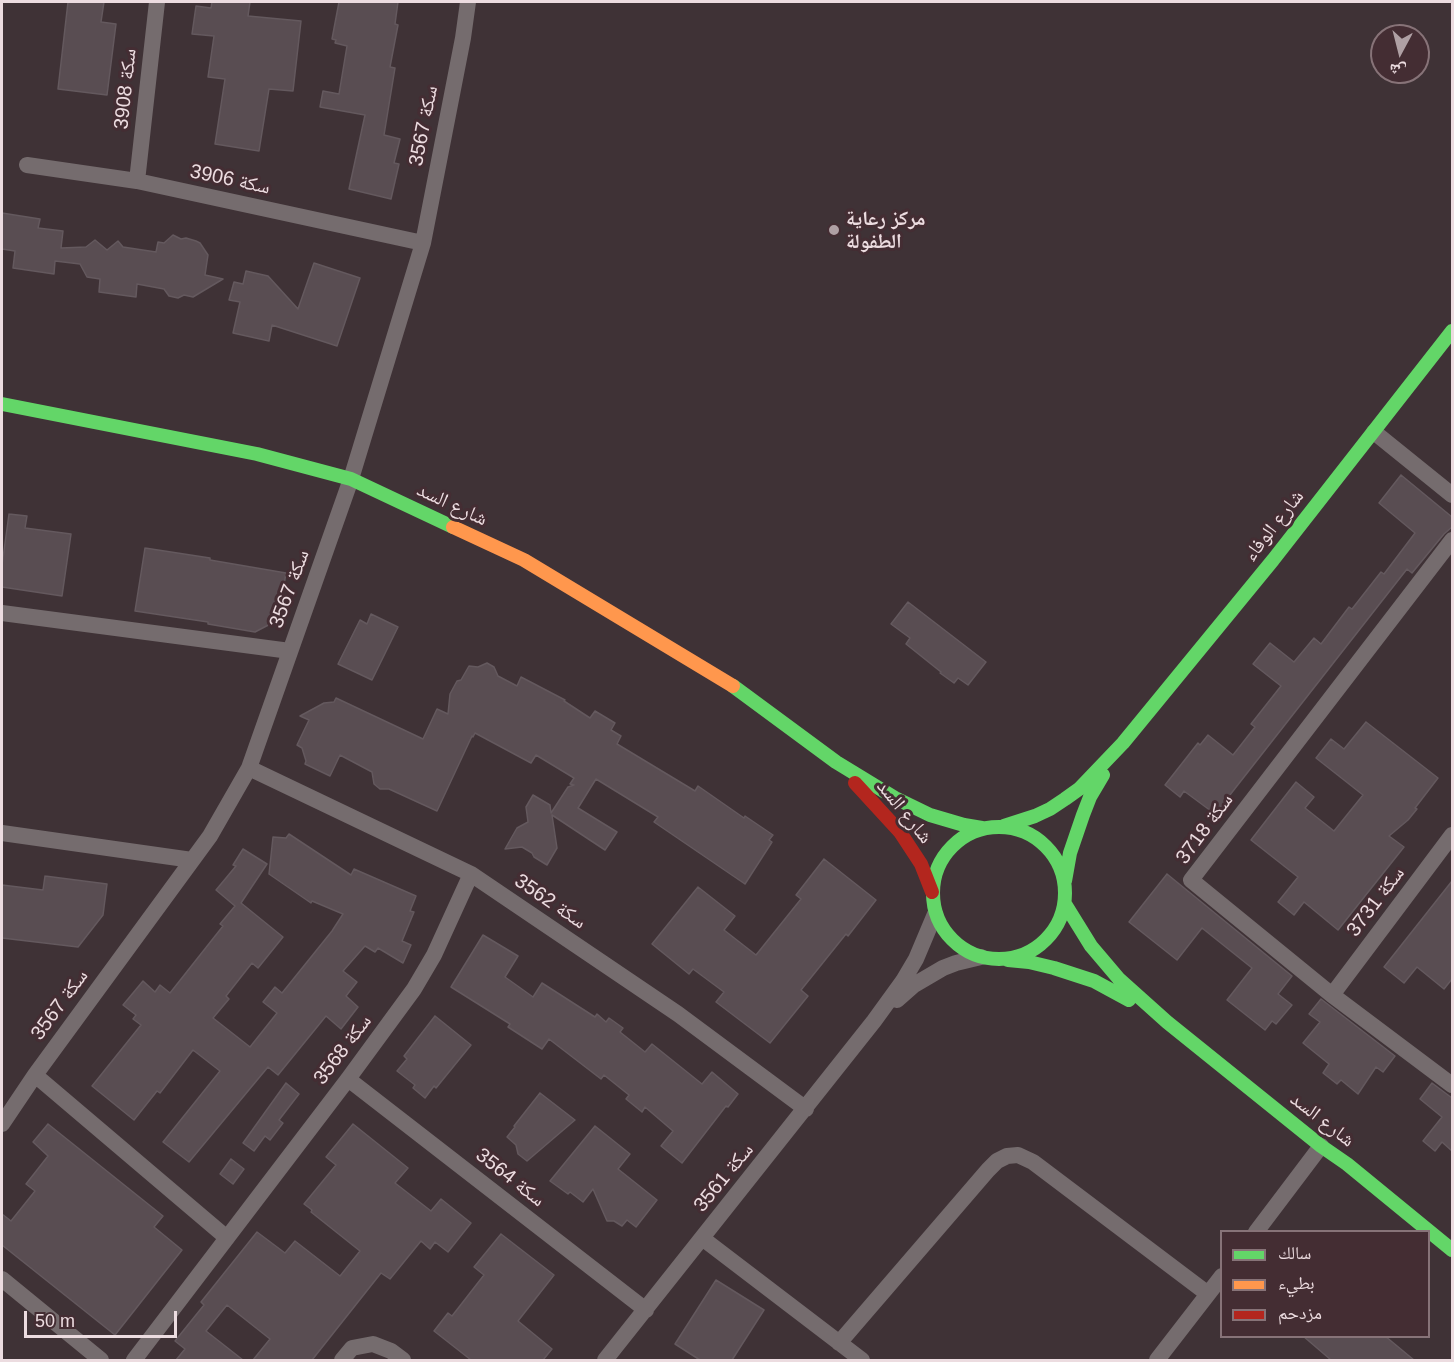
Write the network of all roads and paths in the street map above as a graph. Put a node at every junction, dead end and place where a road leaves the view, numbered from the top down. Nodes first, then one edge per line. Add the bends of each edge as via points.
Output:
1 (157, 2) edge
2 (468, 2) edge
3 (27, 165) dead end
4 (138, 181) junction
5 (423, 243) junction
6 (1452, 332) edge
7 (2, 404) edge
8 (1374, 432) junction
9 (351, 479) junction
10 (1452, 495) edge
11 (1452, 540) edge
12 (2, 613) edge
13 (290, 651) junction
14 (1123, 743) junction
15 (836, 762) junction
16 (249, 768) junction
17 (1004, 826) junction
18 (982, 828) junction
19 (2, 833) edge
20 (1452, 835) edge
21 (192, 860) junction
22 (471, 874) junction
23 (1065, 882) junction
24 (932, 892) junction
25 (1065, 904) junction
26 (935, 914) junction
27 (981, 957) junction
28 (1003, 959) junction
29 (1332, 994) junction
30 (874, 1021) junction
31 (1167, 1022) junction
32 (35, 1075) junction
33 (348, 1079) junction
34 (1452, 1085) edge
35 (806, 1109) junction
36 (2, 1124) edge
37 (1322, 1146) junction
38 (1258, 1230) edge
39 (1428, 1230) edge
40 (1430, 1232) edge
41 (227, 1238) junction
42 (702, 1238) junction
43 (1452, 1250) edge
44 (1220, 1277) edge
45 (2, 1279) edge
46 (1208, 1294) junction
47 (646, 1310) junction
48 (839, 1343) junction
49 (101, 1360) edge
50 (134, 1360) edge
51 (342, 1360) edge
52 (403, 1360) edge
53 (605, 1360) edge
54 (862, 1360) edge
55 (1157, 1360) edge

1 - 4 street, سكة 3908
2 - 5 street, سكة 3567
3 - 4 street, سكة 3906
4 - 5 street, سكة 3906
5 - 9 street, سكة 3567
6 - 8 street, شارع الوفاء
7 - 9 street, شارع السد via 257,454
8 - 10 street
8 - 14 street, شارع الوفاء
9 - 13 street, سكة 3567
9 - 15 street, شارع السد via 524,560 738,689
11 - 29 street, سكة 3718 via 1191,880
12 - 13 street
13 - 16 street, سكة 3567
14 - 17 street, شارع الوفاء via 1065,799 1035,816
14 - 23 street, شارع الوفاء via 1090,797 1070,853
15 - 18 street, شارع السد via 930,815
15 - 24 street, شارع السد via 900,832 921,864
16 - 21 street, سكة 3567
16 - 22 street, سكة 3562
17 - 18 street
17 - 23 street via 1026,831 1044,844 1058,861
18 - 24 street via 962,837 946,852 935,871
19 - 21 street
20 - 29 street, سكة 3731
21 - 32 street, سكة 3567
22 - 33 street, سكة 3568 via 414,989
22 - 35 street, سكة 3562 via 678,1014
23 - 25 street
24 - 26 street
25 - 28 street via 1057,925 1044,942 1024,954
25 - 31 street, شارع السد via 1104,962
26 - 27 street via 945,933 962,948
26 - 30 street, سكة 3561 via 916,959
27 - 28 street
27 - 30 street, سكة 3561 via 956,963 914,985
28 - 31 street, شارع السد via 1037,964 1094,981
29 - 34 street, سكة 3718
30 - 35 street, سكة 3561
31 - 37 street, شارع السد
32 - 36 street, سكة 3567
32 - 41 street
33 - 41 street, سكة 3568
33 - 47 street, سكة 3564
35 - 42 street, سكة 3561
37 - 38 street
37 - 39 street, شارع السد
40 - 43 street, شارع السد
41 - 50 street, سكة 3568
42 - 47 street, سكة 3561
42 - 48 street
44 - 46 street
45 - 49 street
46 - 48 street via 1033,1162 1018,1155 1007,1156 988,1170
46 - 55 street
47 - 53 street, سكة 3561
48 - 54 street
51 - 52 street via 352,1348 373,1344

